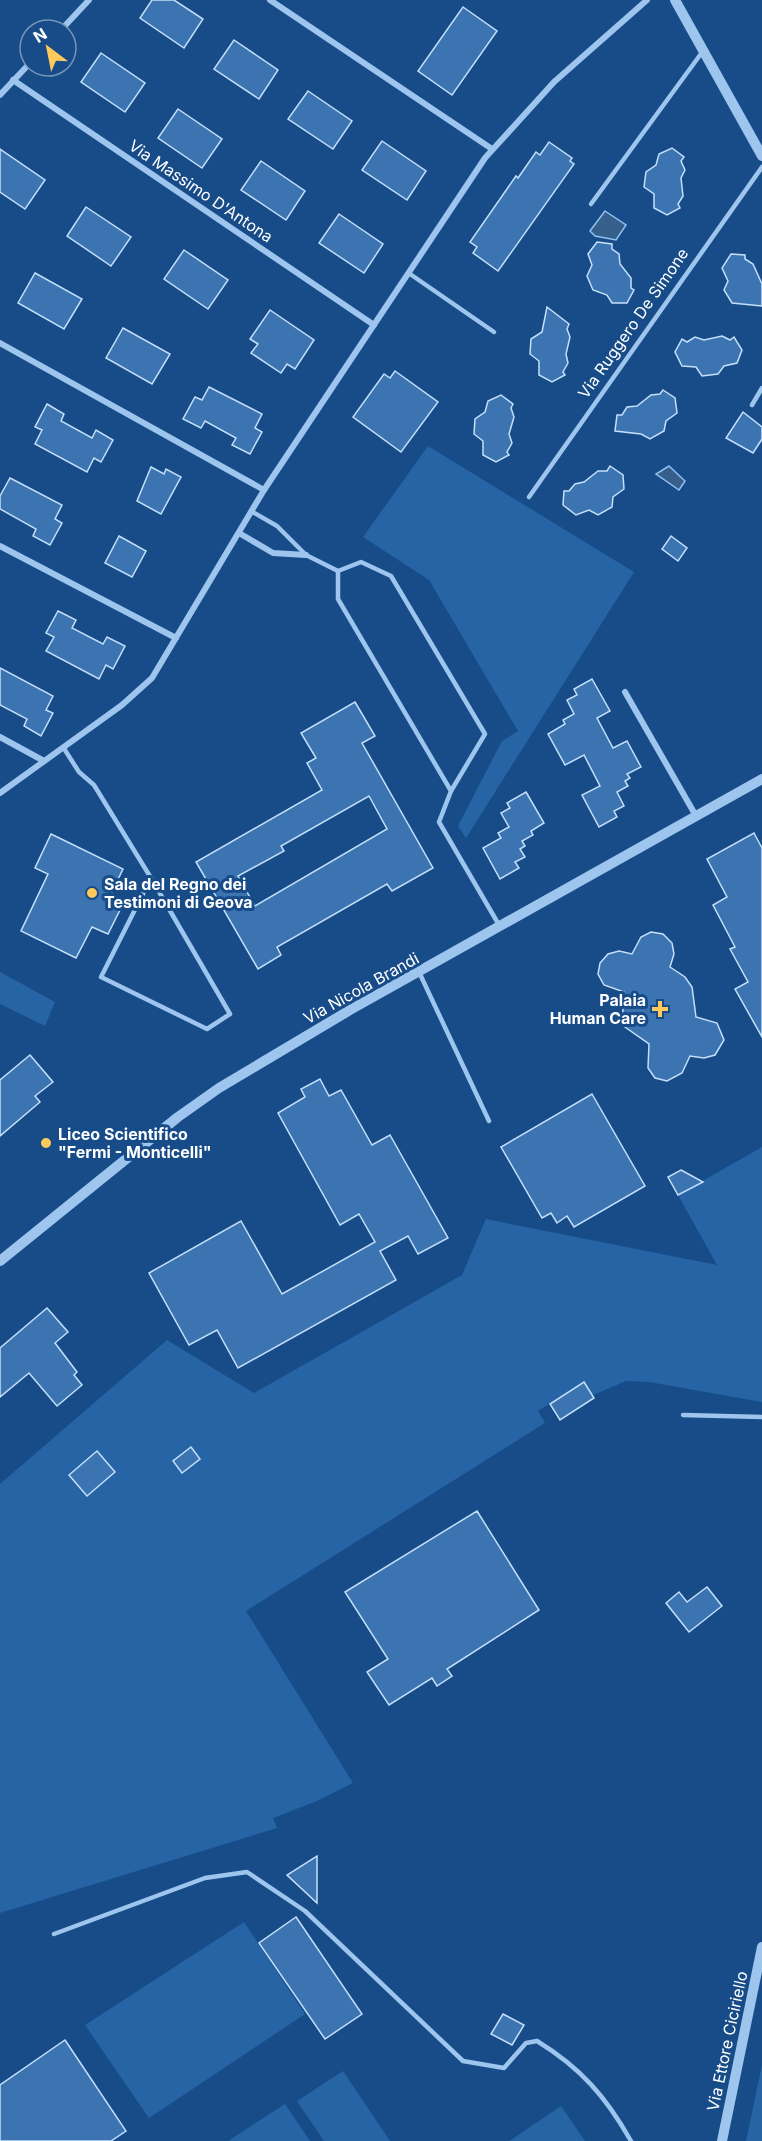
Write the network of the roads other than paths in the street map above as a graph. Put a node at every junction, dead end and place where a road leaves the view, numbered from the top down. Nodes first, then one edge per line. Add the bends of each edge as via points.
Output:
1 (89, 0) edge
2 (270, 0) edge
3 (647, 0) edge
4 (675, 0) edge
5 (72, 18) edge
6 (703, 51) junction
7 (18, 75) edge
8 (13, 80) junction
9 (0, 95) edge
10 (492, 149) junction
11 (762, 156) edge
12 (762, 167) edge
13 (591, 204) dead end
14 (410, 274) junction
15 (374, 325) junction
16 (494, 332) dead end
17 (0, 343) edge
18 (762, 388) edge
19 (752, 405) dead end
20 (264, 490) junction
21 (529, 497) dead end
22 (251, 511) junction
23 (239, 532) junction
24 (0, 546) edge
25 (306, 555) junction
26 (338, 571) junction
27 (176, 638) junction
28 (625, 692) dead end
29 (0, 736) edge
30 (63, 747) junction
31 (44, 761) junction
32 (762, 778) edge
33 (451, 791) junction
34 (0, 794) edge
35 (696, 816) junction
36 (151, 878) junction
37 (500, 927) junction
38 (419, 972) junction
39 (489, 1121) dead end
40 (0, 1261) edge
41 (683, 1415) dead end
42 (762, 1417) edge
43 (54, 1934) dead end
44 (762, 1947) edge
45 (631, 2141) edge
46 (722, 2141) edge

1 - 5 street
2 - 10 street
3 - 10 street via 554,82
4 - 6 street
6 - 11 street
6 - 13 lane
7 - 8 street
8 - 9 street
8 - 15 street, Via Massimo D'Antona
10 - 14 street
12 - 21 lane, Via Ruggero De Simone
14 - 15 street
14 - 16 lane
15 - 20 street
17 - 20 street
18 - 19 lane
20 - 22 street
22 - 23 street
22 - 25 lane via 277,526
23 - 25 street via 273,553
23 - 27 street
24 - 27 street
25 - 26 lane
26 - 33 lane via 338,599
26 - 33 lane via 361,562 391,576 485,734
27 - 30 street via 152,678
28 - 35 street
29 - 31 street
30 - 31 street
30 - 36 lane via 79,772 94,785
31 - 34 street
32 - 35 street, Via Nicola Brandi
33 - 37 lane via 439,822
35 - 37 street, Via Nicola Brandi
36 - 36 lane via 101,977 207,1029 230,1014
37 - 38 street, Via Nicola Brandi
38 - 39 lane
38 - 40 street, Via Nicola Brandi via 219,1088
41 - 42 lane
43 - 45 lane via 205,1878 247,1872 304,1911 463,2061 504,2068 526,2043 537,2041 564,2058 610,2104
44 - 46 street, Via Ettore Ciciriello

